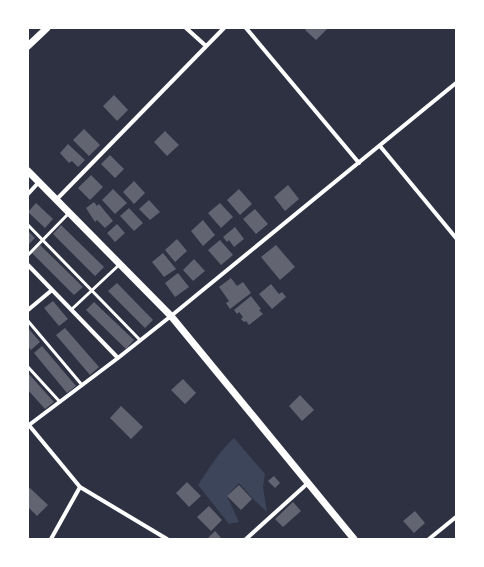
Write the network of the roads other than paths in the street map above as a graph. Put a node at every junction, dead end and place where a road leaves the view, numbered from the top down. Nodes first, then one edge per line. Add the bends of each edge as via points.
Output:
1 (47, 28) edge
2 (186, 28) edge
3 (224, 28) edge
4 (246, 28) edge
5 (28, 46) edge
6 (206, 46) junction
7 (456, 83) edge
8 (380, 146) junction
9 (359, 163) junction
10 (28, 171) edge
11 (39, 182) junction
12 (28, 194) edge
13 (56, 200) junction
14 (69, 213) junction
15 (28, 225) edge
16 (456, 238) edge
17 (43, 240) junction
18 (28, 255) edge
19 (120, 264) junction
20 (28, 266) edge
21 (52, 290) junction
22 (92, 290) junction
23 (72, 309) junction
24 (28, 310) edge
25 (171, 316) junction
26 (28, 321) edge
27 (140, 340) junction
28 (118, 358) junction
29 (28, 367) edge
30 (82, 385) junction
31 (60, 402) junction
32 (29, 425) edge
33 (308, 483) junction
34 (80, 487) junction
35 (456, 517) edge
36 (51, 539) edge
37 (167, 539) edge
38 (246, 539) edge
39 (354, 539) edge
40 (429, 539) edge

1 - 5 street
2 - 6 street
3 - 6 street
4 - 9 street
6 - 13 street
7 - 8 street
8 - 9 street
8 - 16 street
9 - 25 street
10 - 11 street
11 - 12 street
11 - 13 street
13 - 14 street
14 - 17 lane
14 - 19 street
15 - 17 lane
17 - 18 lane
17 - 22 lane
19 - 22 lane
19 - 25 street
20 - 21 street
21 - 23 street
21 - 24 street
22 - 23 lane
22 - 27 lane
23 - 28 street
25 - 27 street
25 - 33 street
26 - 30 lane
27 - 28 street
28 - 30 street
29 - 31 lane
30 - 31 street
31 - 32 street
32 - 34 street
33 - 38 street
33 - 39 street
34 - 36 street
34 - 37 street
35 - 40 street

